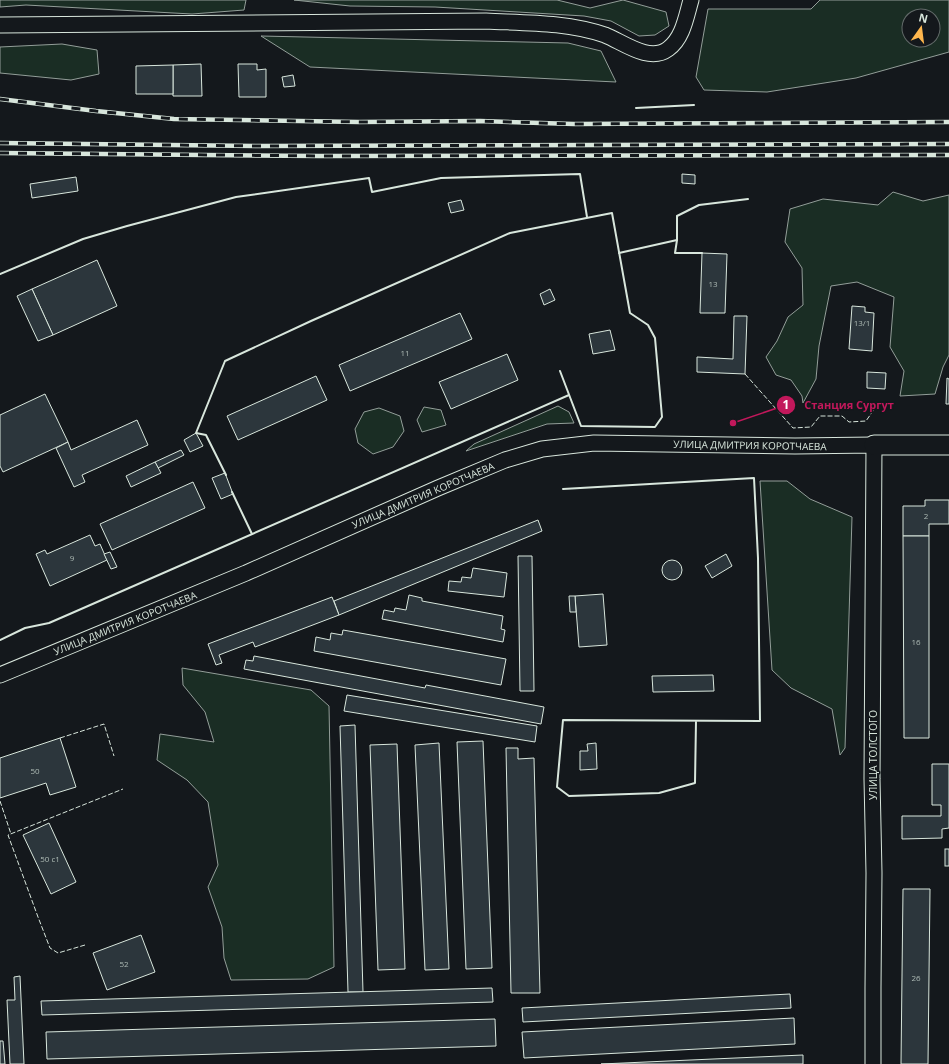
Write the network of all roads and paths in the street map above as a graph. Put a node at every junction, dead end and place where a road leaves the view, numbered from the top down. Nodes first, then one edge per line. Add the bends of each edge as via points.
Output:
1 (691, 0) edge
2 (0, 25) edge
3 (874, 445) junction
4 (949, 445) edge
5 (0, 675) edge
6 (873, 1064) edge

1 - 2 street via 683,29 677,40 667,50 658,53 643,53 606,36 583,29 560,25 494,22
3 - 4 main road
3 - 5 street, УЛИЦА ДМИТРИЯ КОРОТЧАЕВА via 594,443 542,449 492,465 246,574
3 - 6 street, УЛИЦА ТОЛСТОГО

